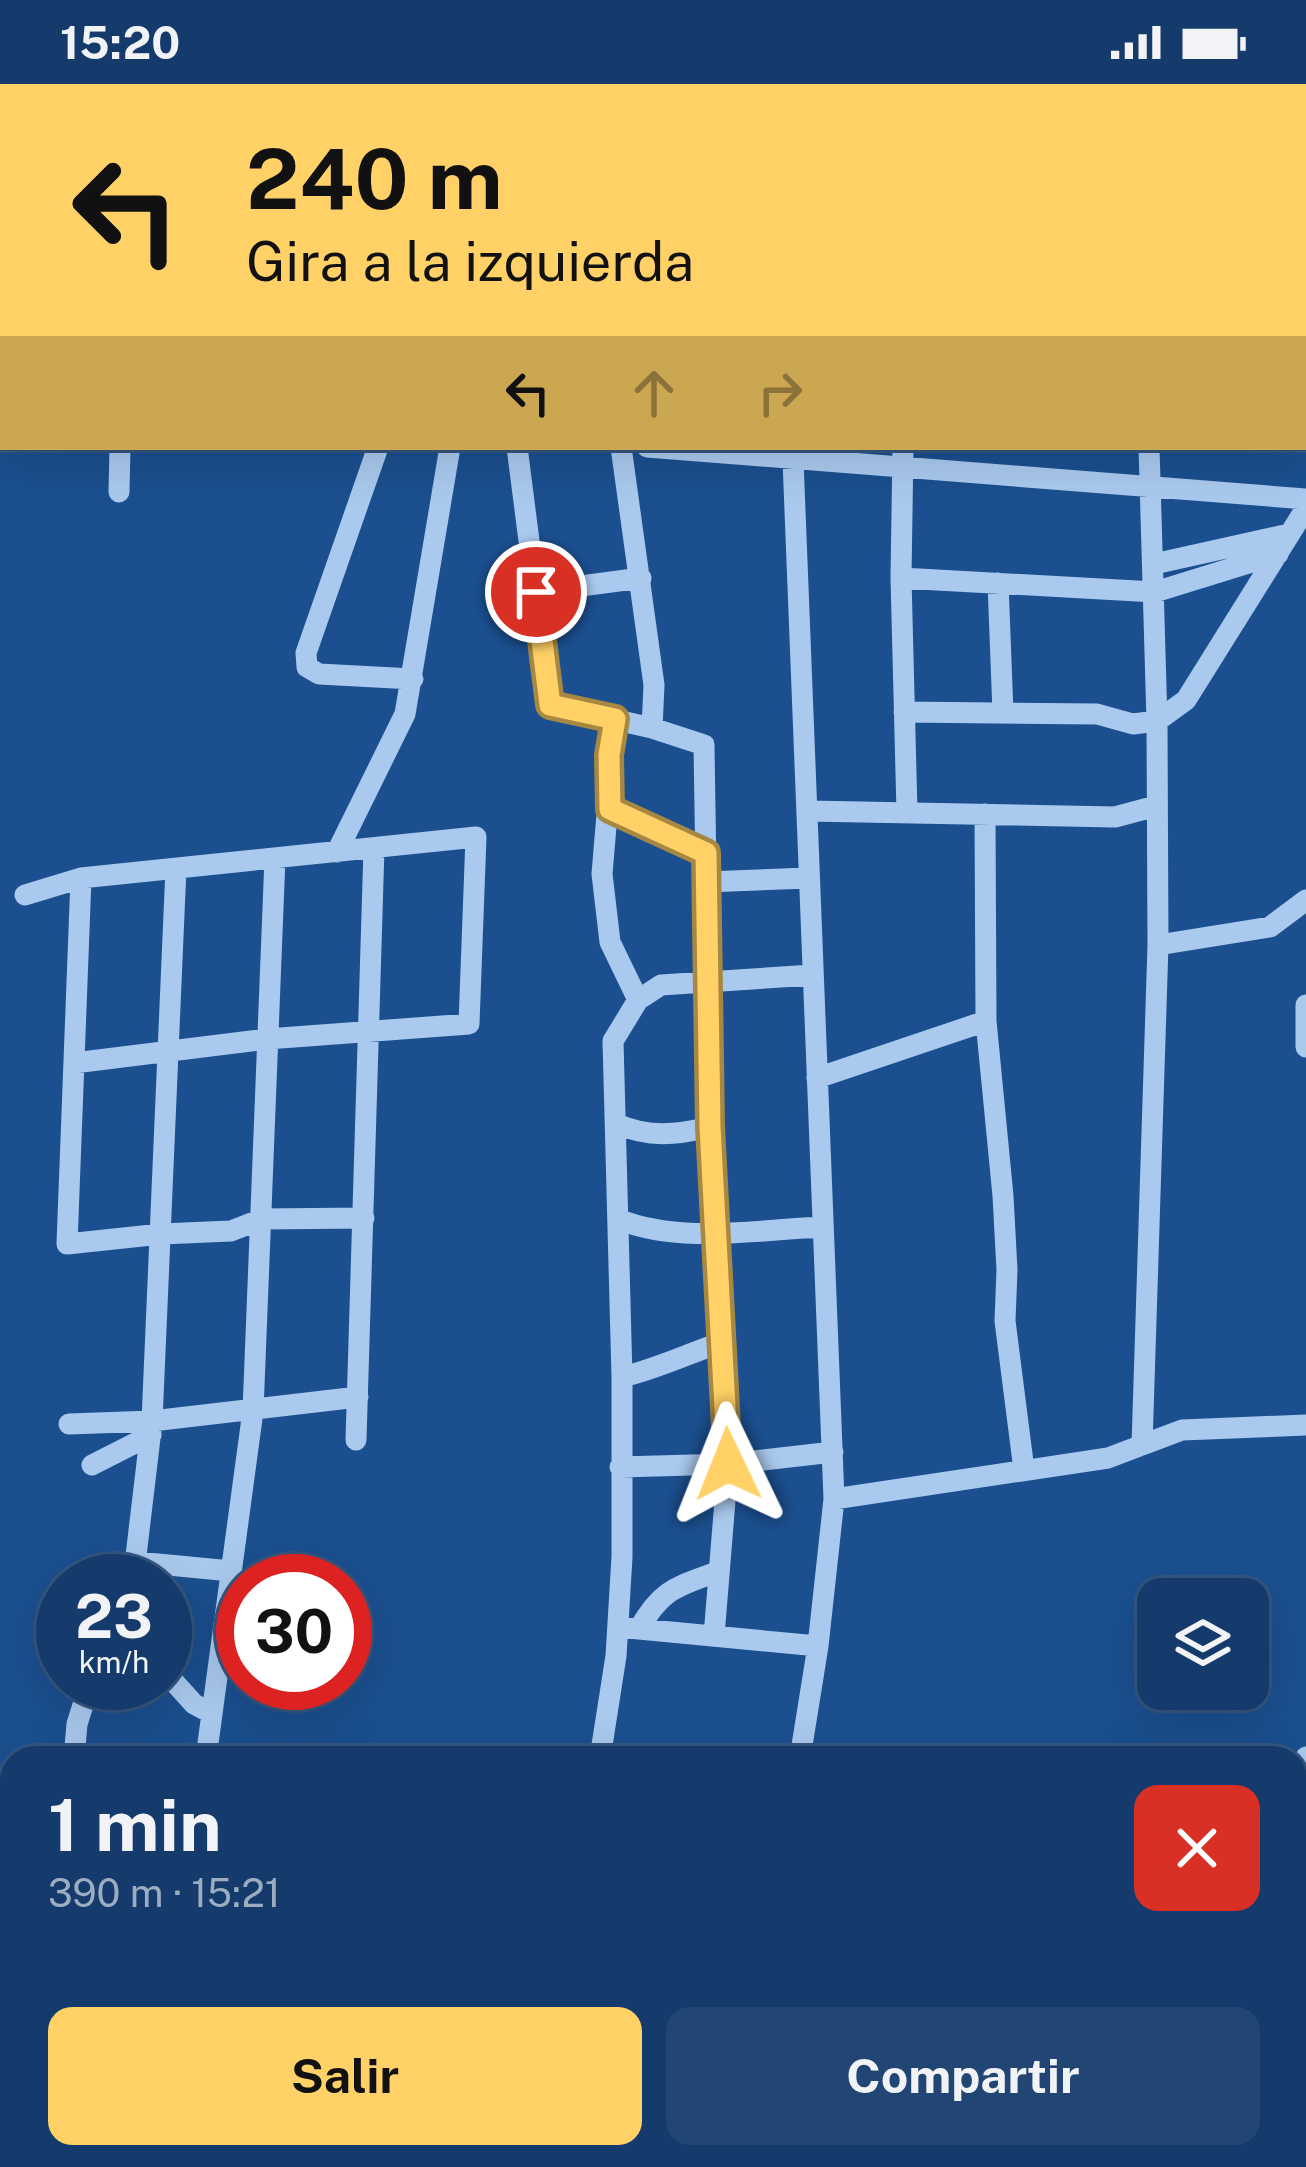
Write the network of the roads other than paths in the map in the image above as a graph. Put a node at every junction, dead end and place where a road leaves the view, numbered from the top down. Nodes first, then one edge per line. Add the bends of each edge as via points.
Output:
1 (120, 450) edge
2 (376, 450) edge
3 (450, 450) edge
4 (517, 450) edge
5 (621, 450) edge
6 (688, 450) edge
7 (1149, 450) edge
8 (820, 454) edge
9 (903, 457) edge
10 (793, 460) junction
11 (1153, 484) junction
12 (119, 492) dead end
13 (1306, 499) edge
14 (1306, 508) edge
15 (1284, 544) junction
16 (1154, 564) junction
17 (641, 578) junction
18 (901, 578) junction
19 (998, 584) junction
20 (536, 592) junction
21 (1155, 592) junction
22 (413, 679) junction
23 (904, 712) junction
24 (1003, 713) junction
25 (615, 719) junction
26 (1157, 721) junction
27 (652, 728) junction
28 (1156, 806) junction
29 (610, 809) junction
30 (808, 811) junction
31 (907, 812) junction
32 (985, 814) junction
33 (374, 848) junction
34 (338, 852) junction
35 (706, 853) junction
36 (275, 858) junction
37 (176, 868) junction
38 (81, 878) junction
39 (808, 878) junction
40 (706, 883) junction
41 (26, 895) dead end
42 (1306, 900) edge
43 (1158, 945) junction
44 (812, 975) junction
45 (708, 980) junction
46 (638, 1000) junction
47 (1306, 1005) edge
48 (986, 1021) junction
49 (370, 1030) junction
50 (267, 1039) junction
51 (1306, 1047) edge
52 (170, 1050) junction
53 (74, 1063) junction
54 (818, 1078) junction
55 (617, 1124) junction
56 (710, 1127) junction
57 (364, 1218) junction
58 (262, 1219) junction
59 (618, 1219) junction
60 (821, 1227) junction
61 (716, 1232) junction
62 (160, 1234) junction
63 (723, 1342) junction
64 (622, 1377) junction
65 (358, 1397) junction
66 (253, 1411) junction
67 (69, 1424) dead end
68 (1306, 1425) edge
69 (151, 1428) junction
70 (356, 1440) dead end
71 (1142, 1445) junction
72 (832, 1452) junction
73 (728, 1464) junction
74 (92, 1465) dead end
75 (620, 1467) junction
76 (1024, 1470) junction
77 (834, 1499) junction
78 (137, 1554) edge
79 (233, 1554) edge
80 (719, 1571) junction
81 (629, 1628) junction
82 (714, 1636) junction
83 (818, 1646) junction
84 (216, 1667) edge
85 (192, 1702) edge
86 (81, 1710) edge
87 (209, 1712) junction
88 (75, 1746) edge
89 (207, 1746) edge
90 (603, 1746) edge
91 (802, 1746) edge

1 - 12 street
2 - 22 street via 306,653 308,667
3 - 22 street
4 - 20 street
5 - 17 street
6 - 10 street
7 - 11 street
8 - 9 street
8 - 10 street
9 - 11 street
9 - 18 street
10 - 30 street
11 - 13 street
11 - 16 street
14 - 15 street
15 - 16 street
15 - 21 street
15 - 26 street via 1186,700
16 - 21 street
17 - 20 street
17 - 27 street
18 - 19 street
18 - 23 street
19 - 21 street
19 - 24 street
20 - 25 street via 550,705
21 - 26 street
22 - 34 street via 405,714
23 - 24 street
23 - 31 street
24 - 26 street
25 - 27 street
25 - 29 street
26 - 28 street
27 - 35 street via 704,745
28 - 32 street via 1115,817
28 - 43 street
29 - 35 street
29 - 46 street via 602,874 610,942
30 - 31 street
30 - 39 street
31 - 32 street
32 - 48 street
33 - 34 street
33 - 49 street
33 - 49 street via 476,837 469,1024
34 - 36 street
35 - 40 street
36 - 37 street
36 - 50 street
37 - 38 street
37 - 52 street
38 - 41 street
38 - 53 street
39 - 40 street
39 - 44 street
40 - 45 street
42 - 43 street via 1270,927
43 - 71 street
44 - 45 street
44 - 54 street
45 - 46 street via 661,986
45 - 56 street
46 - 55 street via 613,1041
47 - 51 street
48 - 54 street
48 - 76 street via 1005,1322
49 - 50 street
49 - 57 street
50 - 52 street
50 - 58 street
52 - 53 street
52 - 62 street
53 - 62 street via 67,1244
54 - 60 street
55 - 56 street via 642,1135
55 - 59 street
56 - 61 street
57 - 58 street
57 - 65 street
58 - 62 street via 231,1232
58 - 66 street
59 - 61 street
59 - 64 street
60 - 61 street
60 - 72 street
61 - 63 street
62 - 69 street
63 - 64 street
63 - 73 street
64 - 75 street
65 - 66 street
65 - 70 street
66 - 69 street
66 - 79 street
67 - 69 street
68 - 71 street via 1182,1430
69 - 74 street
69 - 78 street
71 - 76 street
72 - 73 street
72 - 77 street
73 - 75 street
73 - 80 street
75 - 81 street
76 - 77 street
77 - 83 street
80 - 81 street via 673,1588
80 - 82 street
81 - 82 street
81 - 90 street
82 - 83 street
83 - 91 street
84 - 87 street
85 - 87 street
86 - 88 street
87 - 89 street

